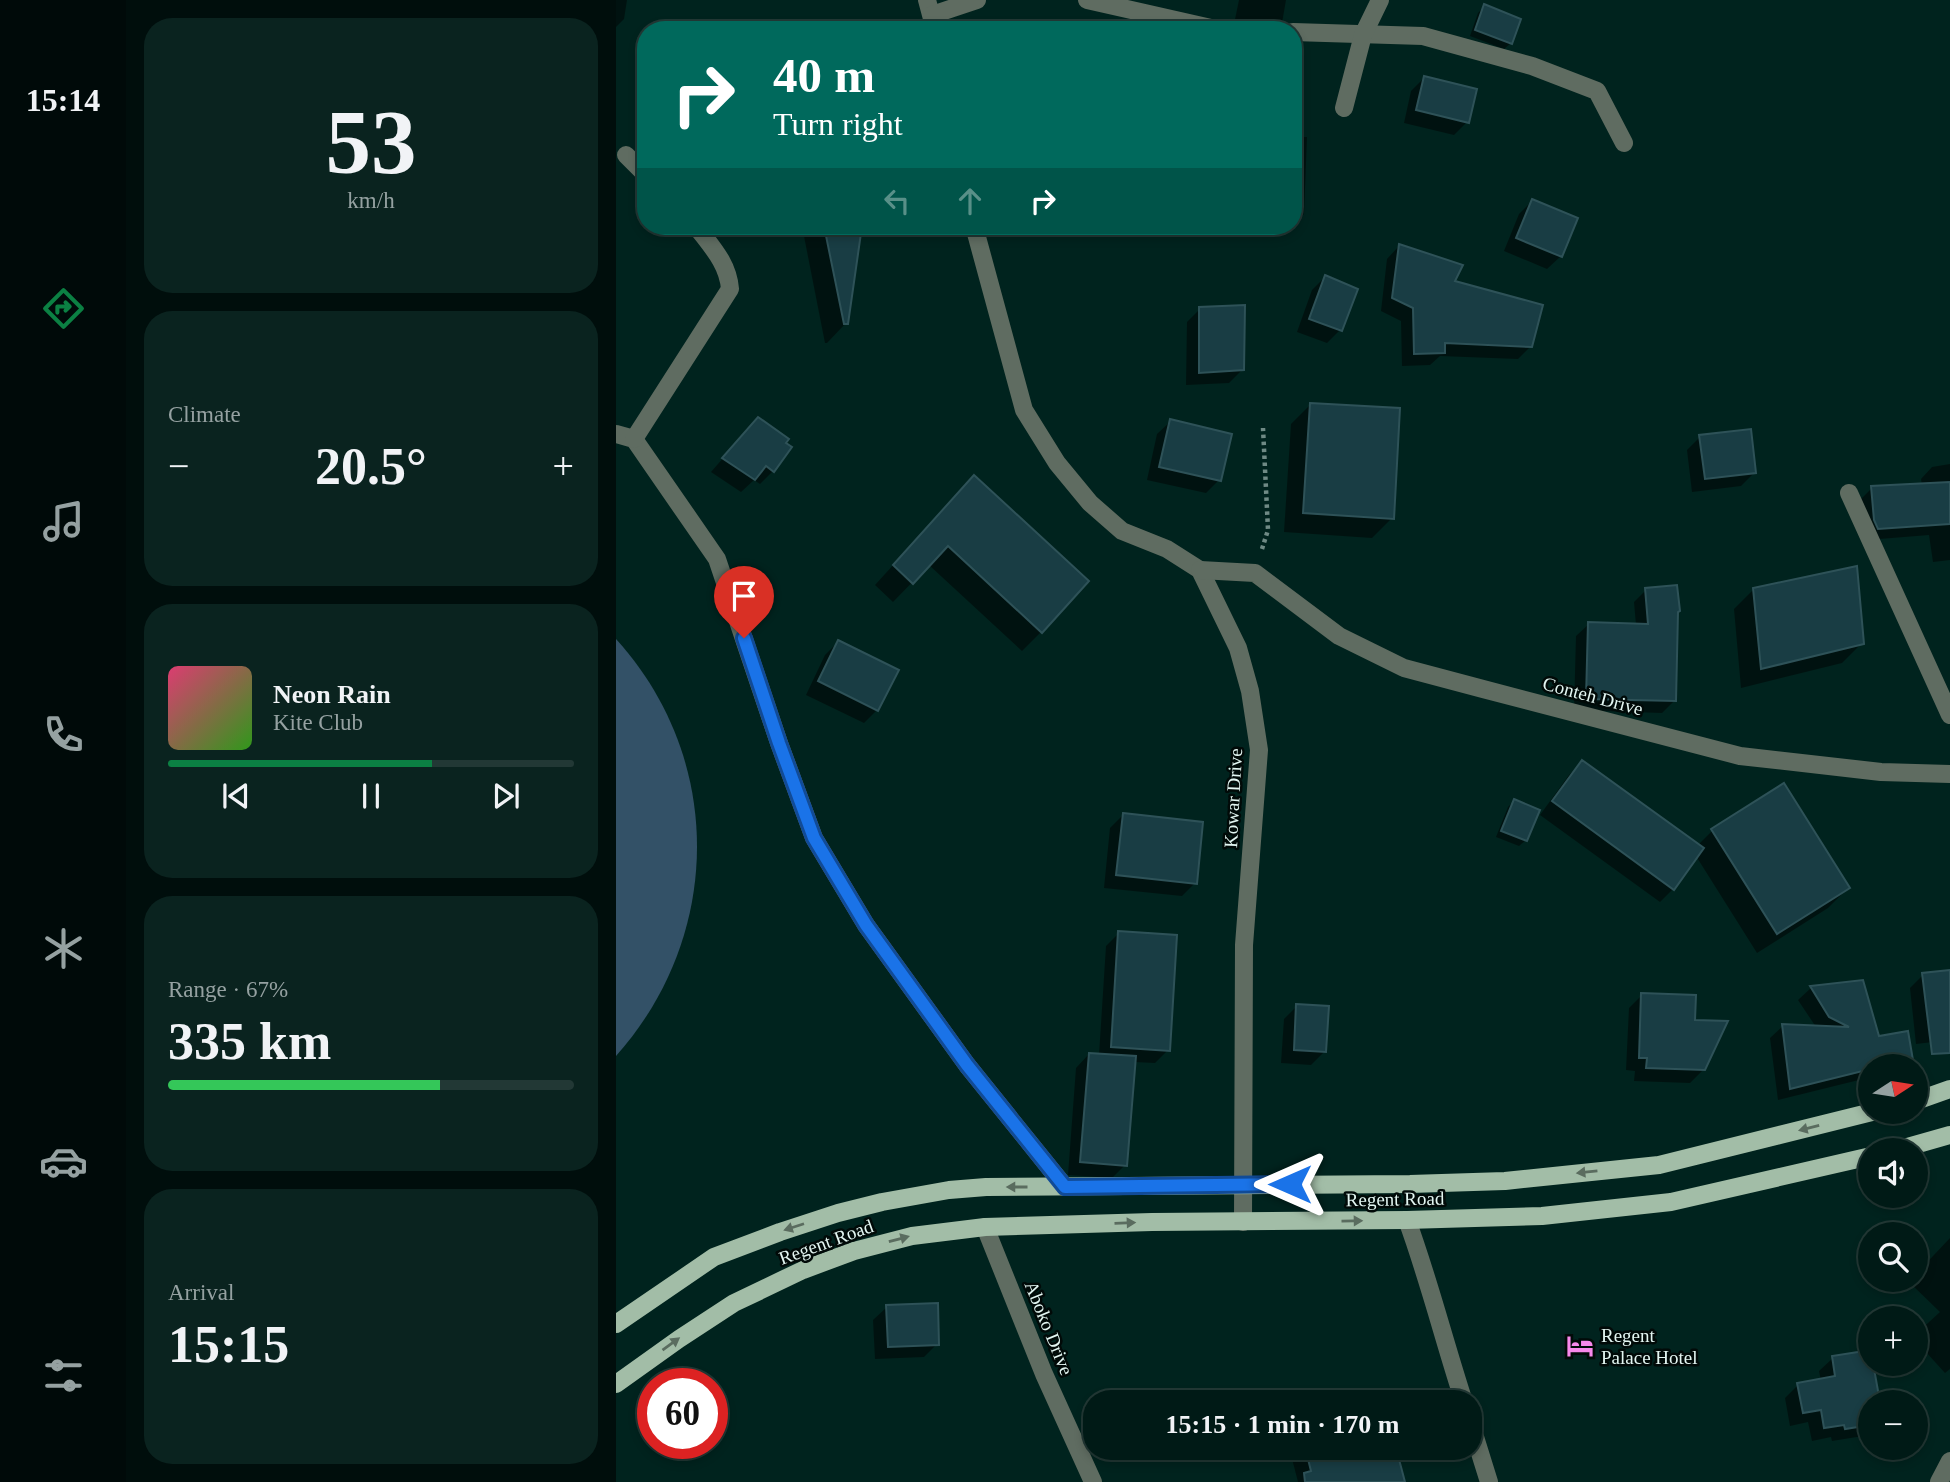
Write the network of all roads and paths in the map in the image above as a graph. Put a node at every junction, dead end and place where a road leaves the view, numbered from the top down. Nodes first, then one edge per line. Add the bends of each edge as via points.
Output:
1 (977, 0) edge
2 (1087, 0) edge
3 (1380, 0) edge
4 (932, 15) edge
5 (1180, 21) edge
6 (1302, 33) edge
7 (1363, 36) junction
8 (1344, 108) dead end
9 (1624, 143) dead end
10 (626, 155) dead end
11 (637, 166) edge
12 (703, 235) edge
13 (976, 235) edge
14 (1263, 428) dead end
15 (616, 434) edge
16 (634, 439) junction
17 (1849, 493) dead end
18 (1200, 570) junction
19 (1255, 573) junction
20 (1950, 715) edge
21 (1950, 774) edge
22 (1950, 1089) edge
23 (1928, 1097) edge
24 (1858, 1115) edge
25 (1950, 1135) edge
26 (1928, 1141) edge
27 (1858, 1159) edge
28 (1242, 1185) junction
29 (1065, 1187) junction
30 (1407, 1220) junction
31 (1243, 1222) junction
32 (985, 1227) junction
33 (616, 1324) edge
34 (616, 1384) edge
35 (1460, 1390) edge
36 (1482, 1460) edge
37 (1950, 1461) edge
38 (1093, 1482) edge
39 (1489, 1482) edge
40 (1939, 1482) edge

1 - 4 street
2 - 5 street
3 - 7 street
6 - 7 street
7 - 8 street
7 - 9 street via 1423,36 1532,66 1597,91
10 - 11 street
12 - 16 street via 724,263 730,289
13 - 18 street via 1024,410 1057,463 1090,503 1122,531 1167,549
14 - 19 path via 1268,530
15 - 16 street
16 - 29 street via 717,559 814,838 866,925 967,1065
17 - 20 street
18 - 19 street
18 - 28 street, Kowar Drive via 1238,648 1259,750 1244,945
19 - 21 street, Conteh Drive via 1339,636 1404,668 1740,756 1881,772
22 - 23 main road
24 -> 28 main road, Regent Road via 1659,1165 1505,1181
25 - 26 main road
27 - 30 main road, Regent Road via 1671,1202 1542,1216
28 - 29 main road, Regent Road
28 - 31 street, Kowar Drive
29 -> 33 main road, Regent Road via 949,1190 838,1213 714,1257
31 -> 30 main road, Regent Road
30 - 35 street
32 -> 31 main road, Regent Road
34 -> 32 main road, Regent Road via 734,1303 803,1270 912,1236
32 - 38 street, Aboko Drive
36 - 39 street
37 - 40 street

